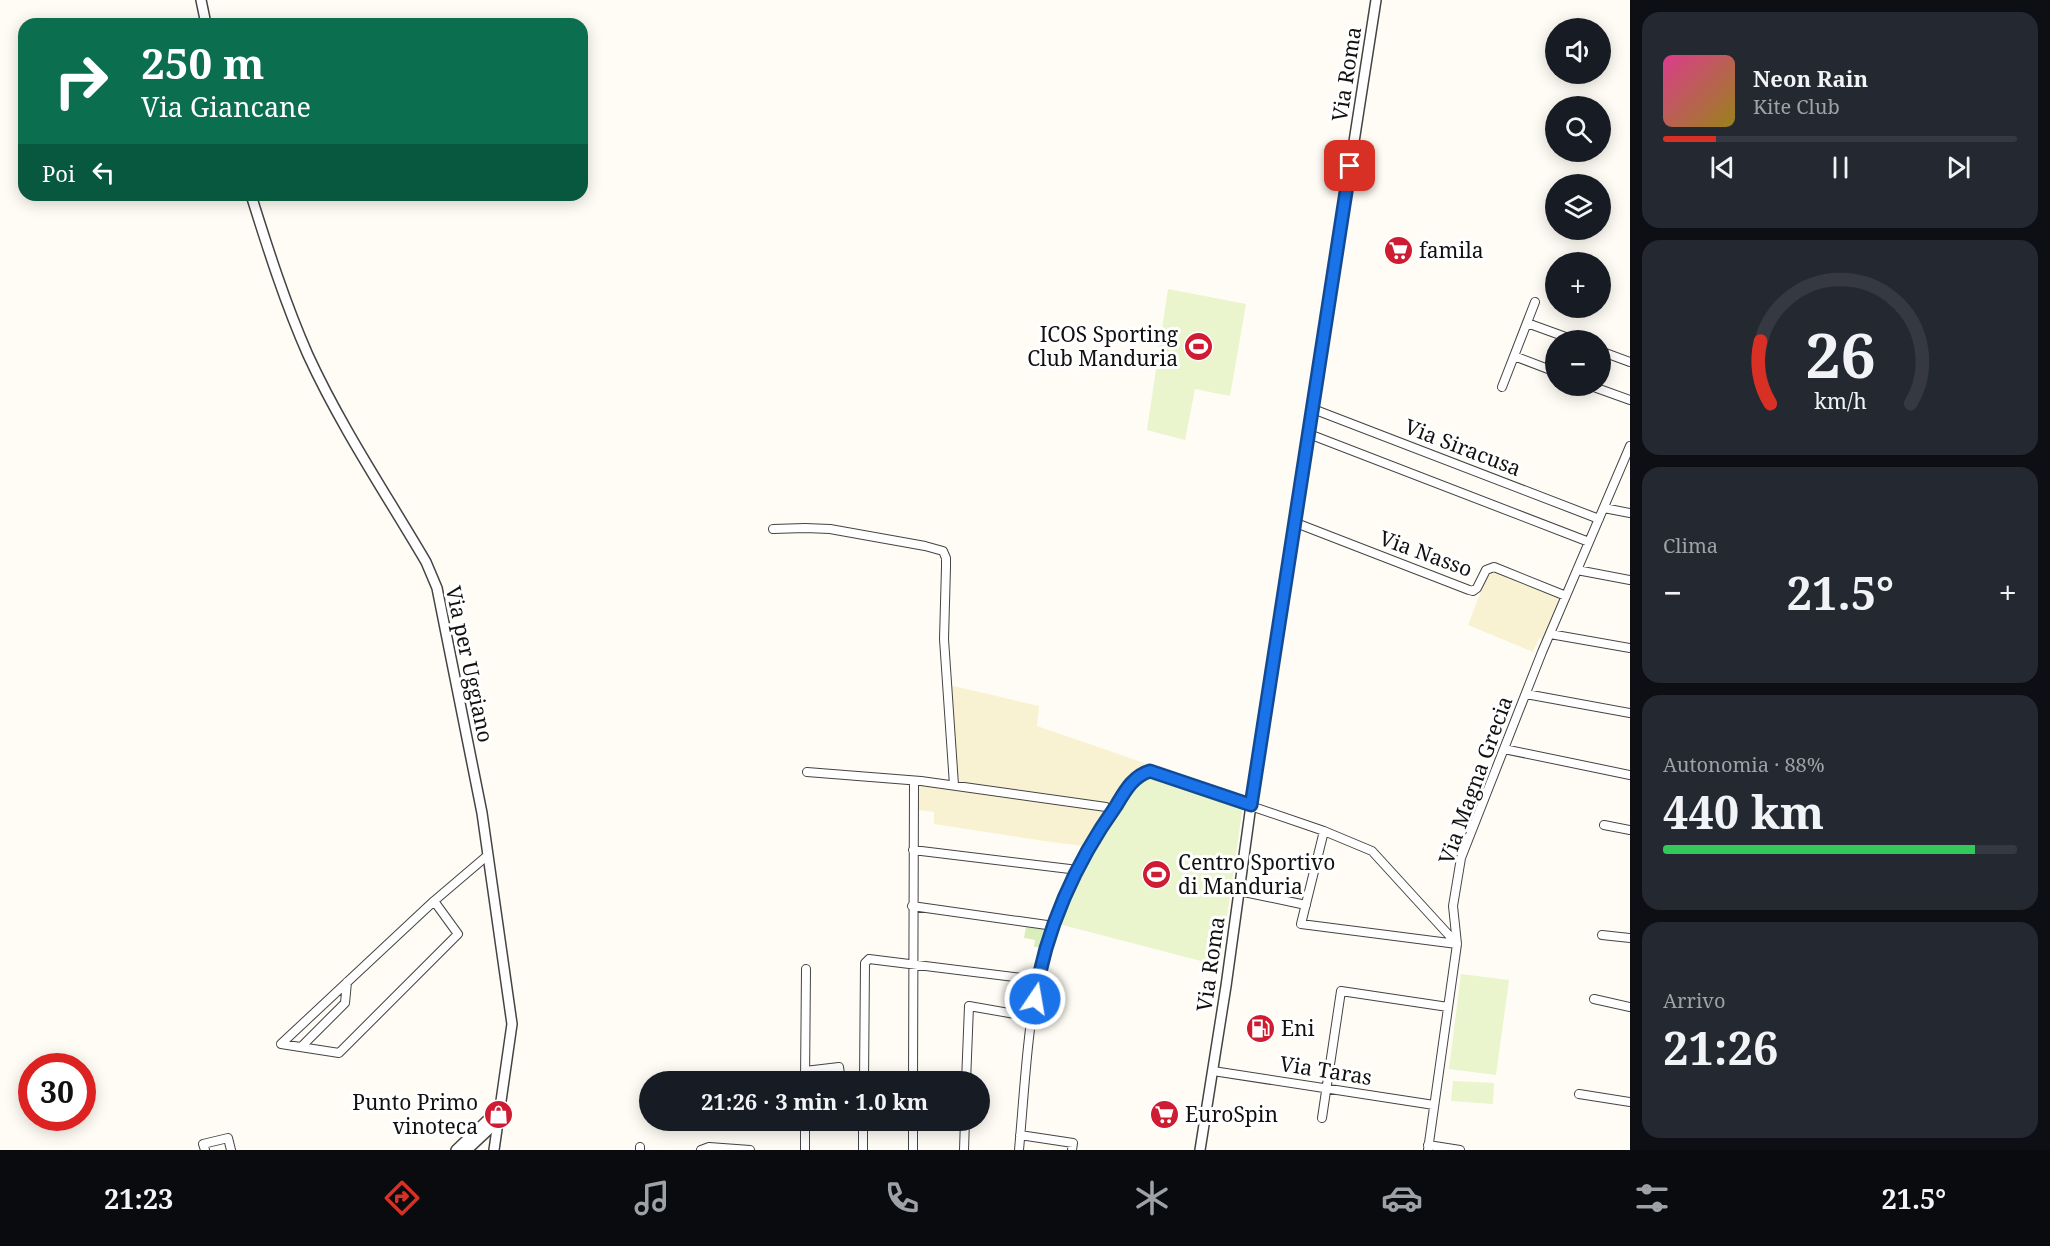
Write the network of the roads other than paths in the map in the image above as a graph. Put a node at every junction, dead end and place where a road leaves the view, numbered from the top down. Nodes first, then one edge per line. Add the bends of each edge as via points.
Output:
1 (201, 0) edge
2 (1376, 0) edge
3 (205, 18) edge
4 (253, 201) edge
5 (1535, 302) dead end
6 (1527, 322) junction
7 (1548, 330) edge
8 (1611, 355) edge
9 (1514, 356) junction
10 (1630, 362) edge
11 (1545, 368) edge
12 (1502, 387) dead end
13 (1611, 393) edge
14 (1630, 400) edge
15 (1313, 409) junction
16 (1310, 434) junction
17 (1630, 447) edge
18 (1628, 456) edge
19 (1604, 508) junction
20 (1630, 513) edge
21 (1599, 519) junction
22 (1296, 523) junction
23 (773, 529) dead end
24 (1589, 542) junction
25 (1577, 570) junction
26 (1630, 580) edge
27 (1566, 596) junction
28 (1550, 634) junction
29 (1630, 648) edge
30 (1526, 694) junction
31 (1630, 713) edge
32 (1504, 749) junction
33 (807, 772) dead end
34 (1630, 775) edge
35 (914, 781) junction
36 (954, 785) junction
37 (1251, 805) junction
38 (1112, 810) junction
39 (1604, 825) dead end
40 (1630, 830) edge
41 (1324, 831) junction
42 (913, 850) junction
43 (488, 855) junction
44 (1078, 870) junction
45 (1239, 891) junction
46 (434, 901) junction
47 (1306, 905) junction
48 (912, 906) junction
49 (1054, 926) junction
50 (1602, 934) dead end
51 (1630, 938) edge
52 (1457, 944) junction
53 (914, 966) junction
54 (806, 969) dead end
55 (1038, 980) junction
56 (347, 982) junction
57 (1594, 999) dead end
58 (1448, 1007) junction
59 (1630, 1007) edge
60 (1032, 1017) junction
61 (301, 1047) junction
62 (805, 1071) joint
63 (840, 1071) edge
64 (864, 1071) edge
65 (913, 1071) edge
66 (966, 1071) edge
67 (1213, 1071) junction
68 (1325, 1089) junction
69 (1579, 1094) dead end
70 (1630, 1102) edge
71 (1434, 1105) junction
72 (500, 1108) junction
73 (1322, 1118) dead end
74 (498, 1121) junction
75 (805, 1131) edge
76 (863, 1131) edge
77 (913, 1131) edge
78 (965, 1131) edge
79 (1020, 1136) junction
80 (1428, 1147) edge
81 (204, 1150) edge
82 (231, 1150) edge
83 (456, 1150) edge
84 (467, 1150) edge
85 (494, 1150) edge
86 (701, 1150) edge
87 (750, 1150) edge
88 (805, 1150) edge
89 (863, 1150) edge
90 (913, 1150) edge
91 (964, 1150) edge
92 (1019, 1150) edge
93 (1072, 1150) edge
94 (1200, 1150) edge
95 (1460, 1150) edge

1 - 3 street
2 - 15 street, Via Roma
4 - 43 street, Via per Uggiano via 271,260 328,397 426,562 437,588
5 - 6 street
6 - 7 street
6 - 9 street
8 - 10 street
9 - 11 street
9 - 12 street
13 - 14 street
15 - 16 street, Via Roma
15 - 21 street, Via Siracusa
16 - 22 street, Via Roma
16 - 24 street
17 - 18 street, Via Magna Grecia
18 - 19 street, Via Magna Grecia
19 - 20 street
19 - 21 street, Via Magna Grecia
21 - 24 street, Via Magna Grecia
22 - 27 street, Via Nasso via 1469,590 1477,588 1486,570 1494,567
22 - 37 street, Via Roma
23 - 36 street via 830,529 943,551 944,639
24 - 25 street, Via Magna Grecia
25 - 26 street
25 - 27 street, Via Magna Grecia
27 - 28 street, Via Magna Grecia
28 - 29 street
28 - 30 street, Via Magna Grecia
30 - 31 street
30 - 32 street, Via Magna Grecia
32 - 34 street
32 - 52 street, Via Magna Grecia via 1461,858 1453,906
33 - 35 street
35 - 36 street
35 - 42 street
36 - 38 street
37 - 38 street via 1150,771 1140,774
37 - 41 street
37 - 45 street, Via Roma
38 - 44 street
39 - 40 street
41 - 47 street
41 - 52 street via 1372,851
42 - 44 street
42 - 48 street
43 - 46 street
43 - 72 street, Via per Uggiano via 512,1024
44 - 49 street
45 - 47 street
45 - 67 street, Via Roma
46 - 56 street
46 - 61 street via 458,934 339,1053
47 - 52 street via 1301,924
48 - 49 street
48 - 53 street
49 - 55 street
50 - 51 street
52 - 58 street, Via Magna Grecia
53 - 55 street
53 - 64 street via 872,959 865,963
53 - 65 street
54 - 62 street
55 - 60 street
56 - 61 street via 345,1003
56 - 61 street via 281,1044
57 - 59 street
58 - 68 street via 1341,991
58 - 71 street, Via Magna Grecia
60 - 66 street via 969,1006
60 - 79 street
62 - 63 street via 839,1067
67 - 68 street, Via Taras
67 - 94 street, Via Roma
68 - 71 street, Via Taras
68 - 73 street
69 - 70 street
71 - 80 street, Via Magna Grecia
72 - 74 street, Via per Uggiano
72 - 83 street
74 - 84 street
74 - 85 street
75 - 88 street
76 - 89 street
77 - 90 street
78 - 91 street
79 - 92 street
79 - 93 street via 1073,1143
80 - 95 street
81 - 82 street via 203,1144 228,1138
86 - 87 street

